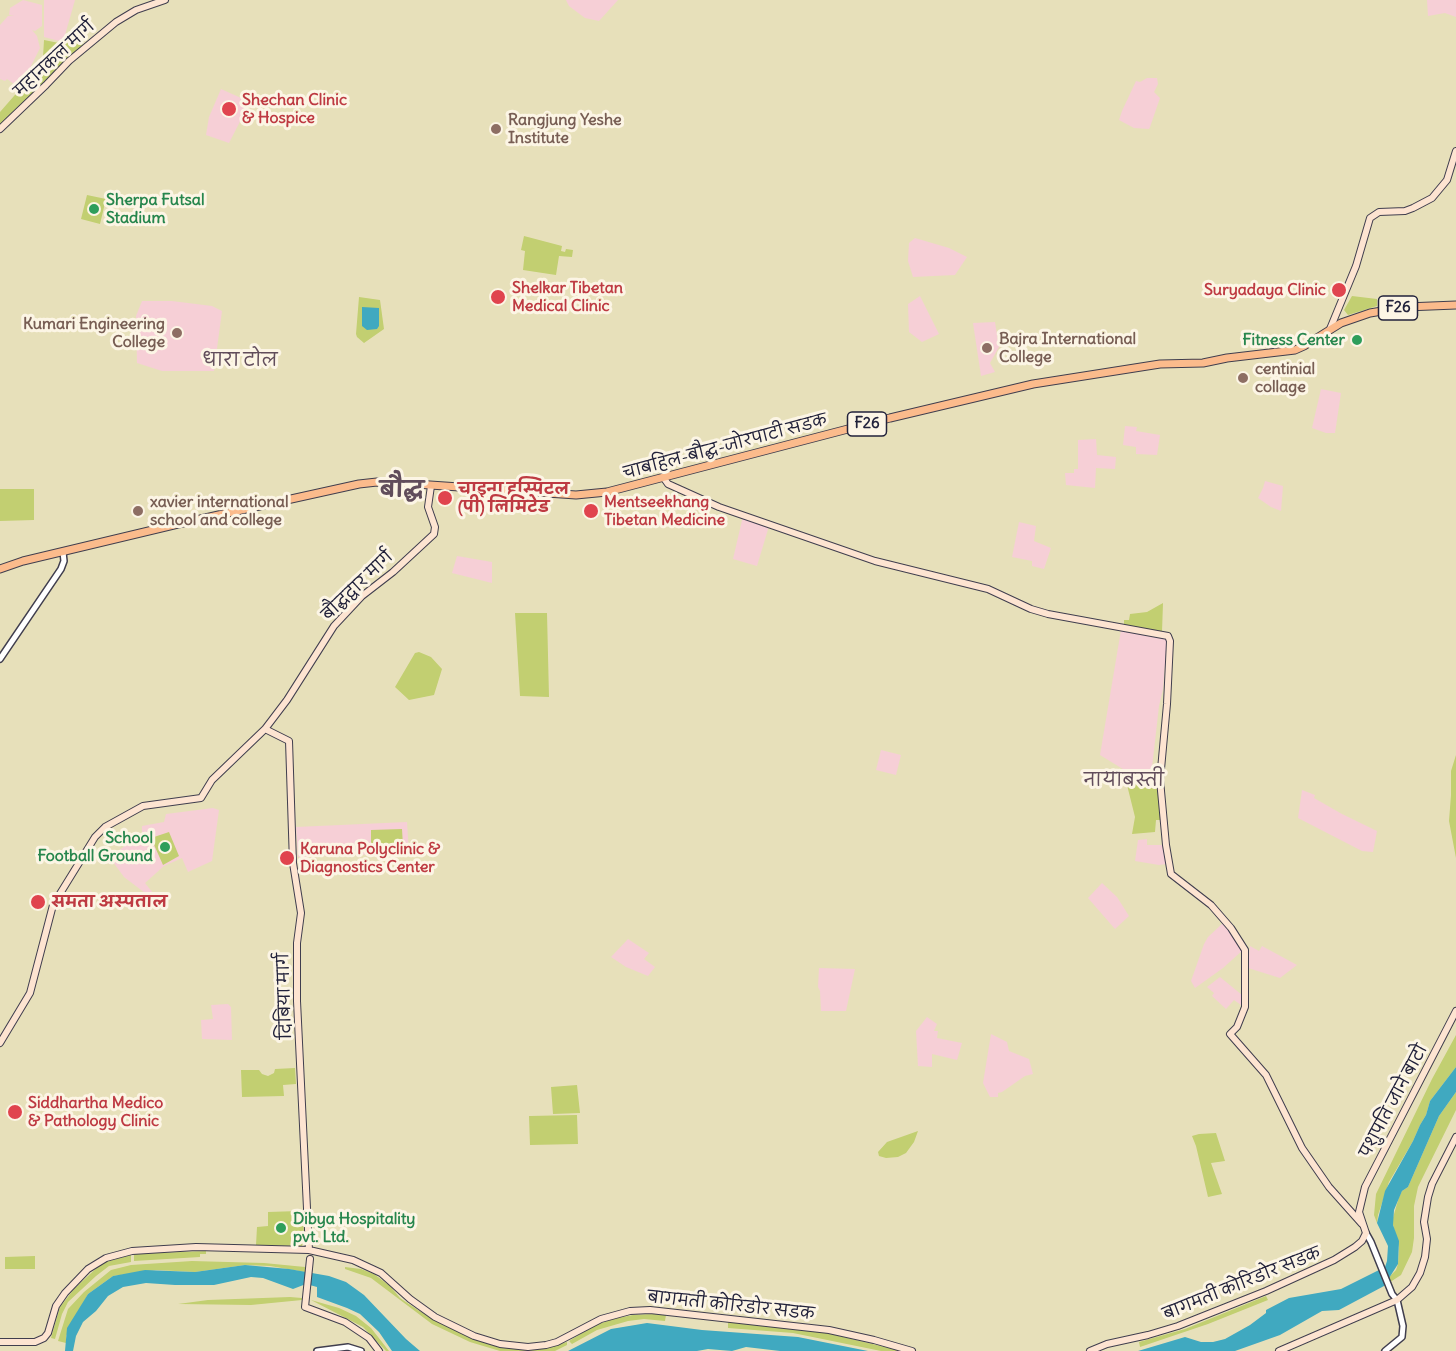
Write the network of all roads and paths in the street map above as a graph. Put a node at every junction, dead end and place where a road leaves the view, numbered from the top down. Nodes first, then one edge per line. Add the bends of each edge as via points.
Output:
1 (165, 0) edge
2 (0, 129) edge
3 (1456, 151) edge
4 (1456, 305) edge
5 (1330, 329) junction
6 (663, 477) junction
7 (431, 486) junction
8 (63, 552) junction
9 (0, 569) edge
10 (0, 659) edge
11 (265, 729) junction
12 (1456, 1011) edge
13 (0, 1043) edge
14 (1456, 1137) edge
15 (1362, 1224) junction
16 (1366, 1233) junction
17 (309, 1250) junction
18 (310, 1259) dead end
19 (1394, 1297) junction
20 (0, 1342) edge
21 (317, 1351) edge
22 (362, 1351) edge
23 (379, 1351) edge
24 (912, 1351) edge
25 (1090, 1351) edge
26 (1279, 1351) edge
27 (1385, 1351) edge

1 - 2 main road, महानकल मार्ग via 116,22 69,61
3 - 5 main road via 1447,180 1432,198 1405,211 1379,212 1370,218 1356,266
4 - 5 main road, F26 via 1386,309
5 - 6 main road, चाबहिल-बौद्ध-जोरपाटी सडक / F26 via 1294,350 1033,384
6 - 7 main road, चाबहिल-बौद्ध-जोरपाटी सडक / F26 via 607,492 576,495
6 - 15 main road via 668,484 719,507 875,561 988,590 1048,614 1168,636 1160,780 1171,874 1211,905 1245,950 1245,1007 1237,1028 1230,1034 1266,1076 1302,1148 1329,1187
7 - 8 main road, चाबहिल-बौद्ध-जोरपाटी सडक / F26 via 377,482 340,487
7 - 11 main road, बौद्धद्वार मार्ग via 428,507 434,534 362,596 334,626
8 - 9 main road, F26
8 - 10 street via 61,569
11 - 13 main road, बौद्धद्वार मार्ग via 212,780 201,798 143,806 105,827 96,837 53,905 30,993
11 - 17 main road, दिबिया मार्ग via 289,741 293,863 301,913 297,1001
12 - 15 main road, पशुपति जाने बाटो via 1372,1173 1360,1205
14 - 19 main road via 1428,1197 1423,1267 1405,1295
15 - 16 main road
16 - 19 street
16 - 25 main road, बागमती कोरिडोर सडक via 1347,1253 1294,1279 1178,1326
17 - 20 main road, बागमती कोरिडोर सडक via 173,1248 106,1257 88,1269 59,1300 46,1336 35,1342
17 - 24 main road, बागमती कोरिडोर सडक via 374,1268 435,1317 500,1344 546,1345 601,1319 650,1310 829,1330
18 - 23 main road via 304,1307 345,1322 369,1338
19 - 26 main road
19 - 27 street via 1403,1326 1402,1337
21 - 22 street via 348,1347

